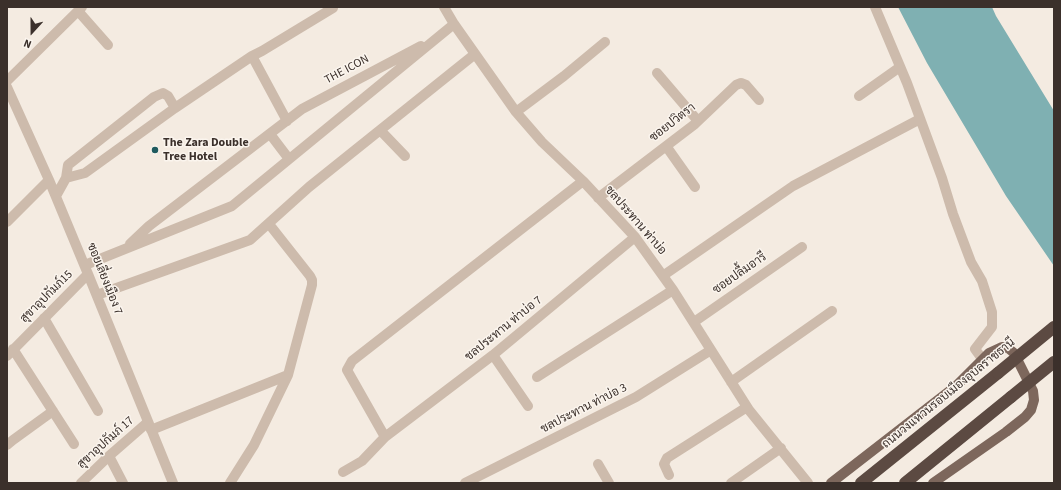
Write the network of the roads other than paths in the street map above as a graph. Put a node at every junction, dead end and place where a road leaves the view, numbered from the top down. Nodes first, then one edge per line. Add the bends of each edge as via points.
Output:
1 (444, 7) edge
2 (875, 7) edge
3 (333, 8) edge
4 (80, 9) edge
5 (454, 24) junction
6 (441, 35) junction
7 (605, 42) dead end
8 (108, 45) dead end
9 (475, 54) junction
10 (252, 56) junction
11 (900, 67) junction
12 (657, 73) dead end
13 (7, 81) edge
14 (7, 87) edge
15 (858, 96) dead end
16 (759, 100) dead end
17 (174, 108) junction
18 (516, 112) junction
19 (920, 119) junction
20 (287, 120) junction
21 (698, 121) junction
22 (380, 130) junction
23 (270, 134) junction
24 (666, 146) junction
25 (405, 156) dead end
26 (290, 159) junction
27 (66, 178) junction
28 (48, 180) junction
29 (583, 181) junction
30 (695, 188) dead end
31 (56, 196) junction
32 (598, 198) junction
33 (7, 222) edge
34 (269, 224) junction
35 (635, 237) junction
36 (802, 247) dead end
37 (124, 249) junction
38 (86, 270) junction
39 (664, 276) junction
40 (674, 290) junction
41 (97, 295) junction
42 (832, 311) dead end
43 (44, 318) junction
44 (694, 322) junction
45 (1054, 327) edge
46 (711, 350) junction
47 (10, 353) edge
48 (493, 355) junction
49 (983, 360) junction
50 (1054, 362) edge
51 (288, 375) junction
52 (537, 377) dead end
53 (731, 382) junction
54 (528, 406) dead end
55 (747, 407) junction
56 (53, 411) junction
57 (98, 411) dead end
58 (150, 426) junction
59 (385, 437) junction
60 (74, 444) dead end
61 (7, 445) edge
62 (781, 448) junction
63 (109, 456) junction
64 (598, 464) dead end
65 (343, 472) dead end
66 (669, 475) dead end
67 (81, 483) edge
68 (123, 483) edge
69 (174, 483) edge
70 (230, 483) edge
71 (465, 483) edge
72 (609, 483) edge
73 (731, 483) edge
74 (808, 483) edge
75 (831, 483) edge
76 (860, 483) edge
77 (905, 483) edge
78 (933, 483) edge

1 - 5 street, ชลประทาน ท่าบ่อ
2 - 11 street
3 - 10 street
4 - 8 street
4 - 13 street
5 - 6 street, THE ICON
5 - 9 street, ชลประทาน ท่าบ่อ
6 - 20 street, THE ICON via 302,109
6 - 26 street, THE ICON
7 - 18 street
9 - 18 street, ชลประทาน ท่าบ่อ
9 - 22 street
10 - 17 street
10 - 20 street
11 - 15 street
11 - 19 street
12 - 21 street
14 - 28 street, ซอยเลี่ยงเมือง 7
16 - 21 street, ซอยปวิตรา via 741,83
17 - 27 street via 85,173
17 - 27 street via 168,96 163,93 154,97 68,165
18 - 29 street, ชลประทาน ท่าบ่อ via 542,142
19 - 39 street via 793,186
19 - 49 street via 953,214 971,262 982,281 992,312 992,327 975,349
20 - 23 street, THE ICON
21 - 24 street, ซอยปวิตรา
22 - 25 street
22 - 34 street via 309,187
23 - 26 street
23 - 37 street, THE ICON
24 - 30 street
24 - 32 street, ซอยปวิตรา
26 - 37 street, THE ICON via 232,206
27 - 31 street
28 - 31 street, ซอยเลี่ยงเมือง 7
28 - 33 street
29 - 32 street, ชลประทาน ท่าบ่อ
29 - 59 street via 352,361 347,370
31 - 38 street, ซอยเลี่ยงเมือง 7
32 - 35 street, ชลประทาน ท่าบ่อ
34 - 41 street via 250,240
34 - 51 street via 312,280
35 - 39 street, ชลประทาน ท่าบ่อ
35 - 48 street, ชลประทาน ท่าบ่อ 7
36 - 44 street, ซอยปลื้มอารี
37 - 38 street, THE ICON
38 - 41 street, ซอยเลี่ยงเมือง 7
38 - 43 street, สุขาอุปกัมภ์15
39 - 40 street, ชลประทาน ท่าบ่อ
40 - 44 street, ชลประทาน ท่าบ่อ
40 - 52 street
41 - 58 street, ซอยเลี่ยงเมือง 7
42 - 53 street
43 - 47 street, สุขาอุปกัมภ์15
43 - 57 street
44 - 46 street, ชลประทาน ท่าบ่อ
45 - 76 highway, ถนนวงแหวนรอบเมืองอุบลราชธานี, bridge
46 - 53 street, ชลประทาน ท่าบ่อ
46 - 71 street, ชลประทาน ท่าบ่อ 3 via 636,397
47 - 56 street
48 - 54 street
48 - 59 street, ชลประทาน ท่าบ่อ 7
49 - 75 main road via 956,386
49 - 78 main road via 1002,347 1014,353 1033,391 1034,400 1030,410 1006,432
50 - 77 highway, bridge
51 - 58 street, สุขาอุปกัมภ์ 17
51 - 70 street via 254,446
53 - 55 street, ชลประทาน ท่าบ่อ
55 - 62 street, ชลประทาน ท่าบ่อ
55 - 66 street via 667,458 664,464
56 - 60 street
56 - 61 street
58 - 63 street, สุขาอุปกัมภ์ 17
58 - 69 street, ซอยเลี่ยงเมือง 7
59 - 65 street, ชลประทาน ท่าบ่อ 7 via 362,461
62 - 73 street
62 - 74 street, ชลประทาน ท่าบ่อ
63 - 67 street, สุขาอุปกัมภ์ 17
63 - 68 street
64 - 72 street

